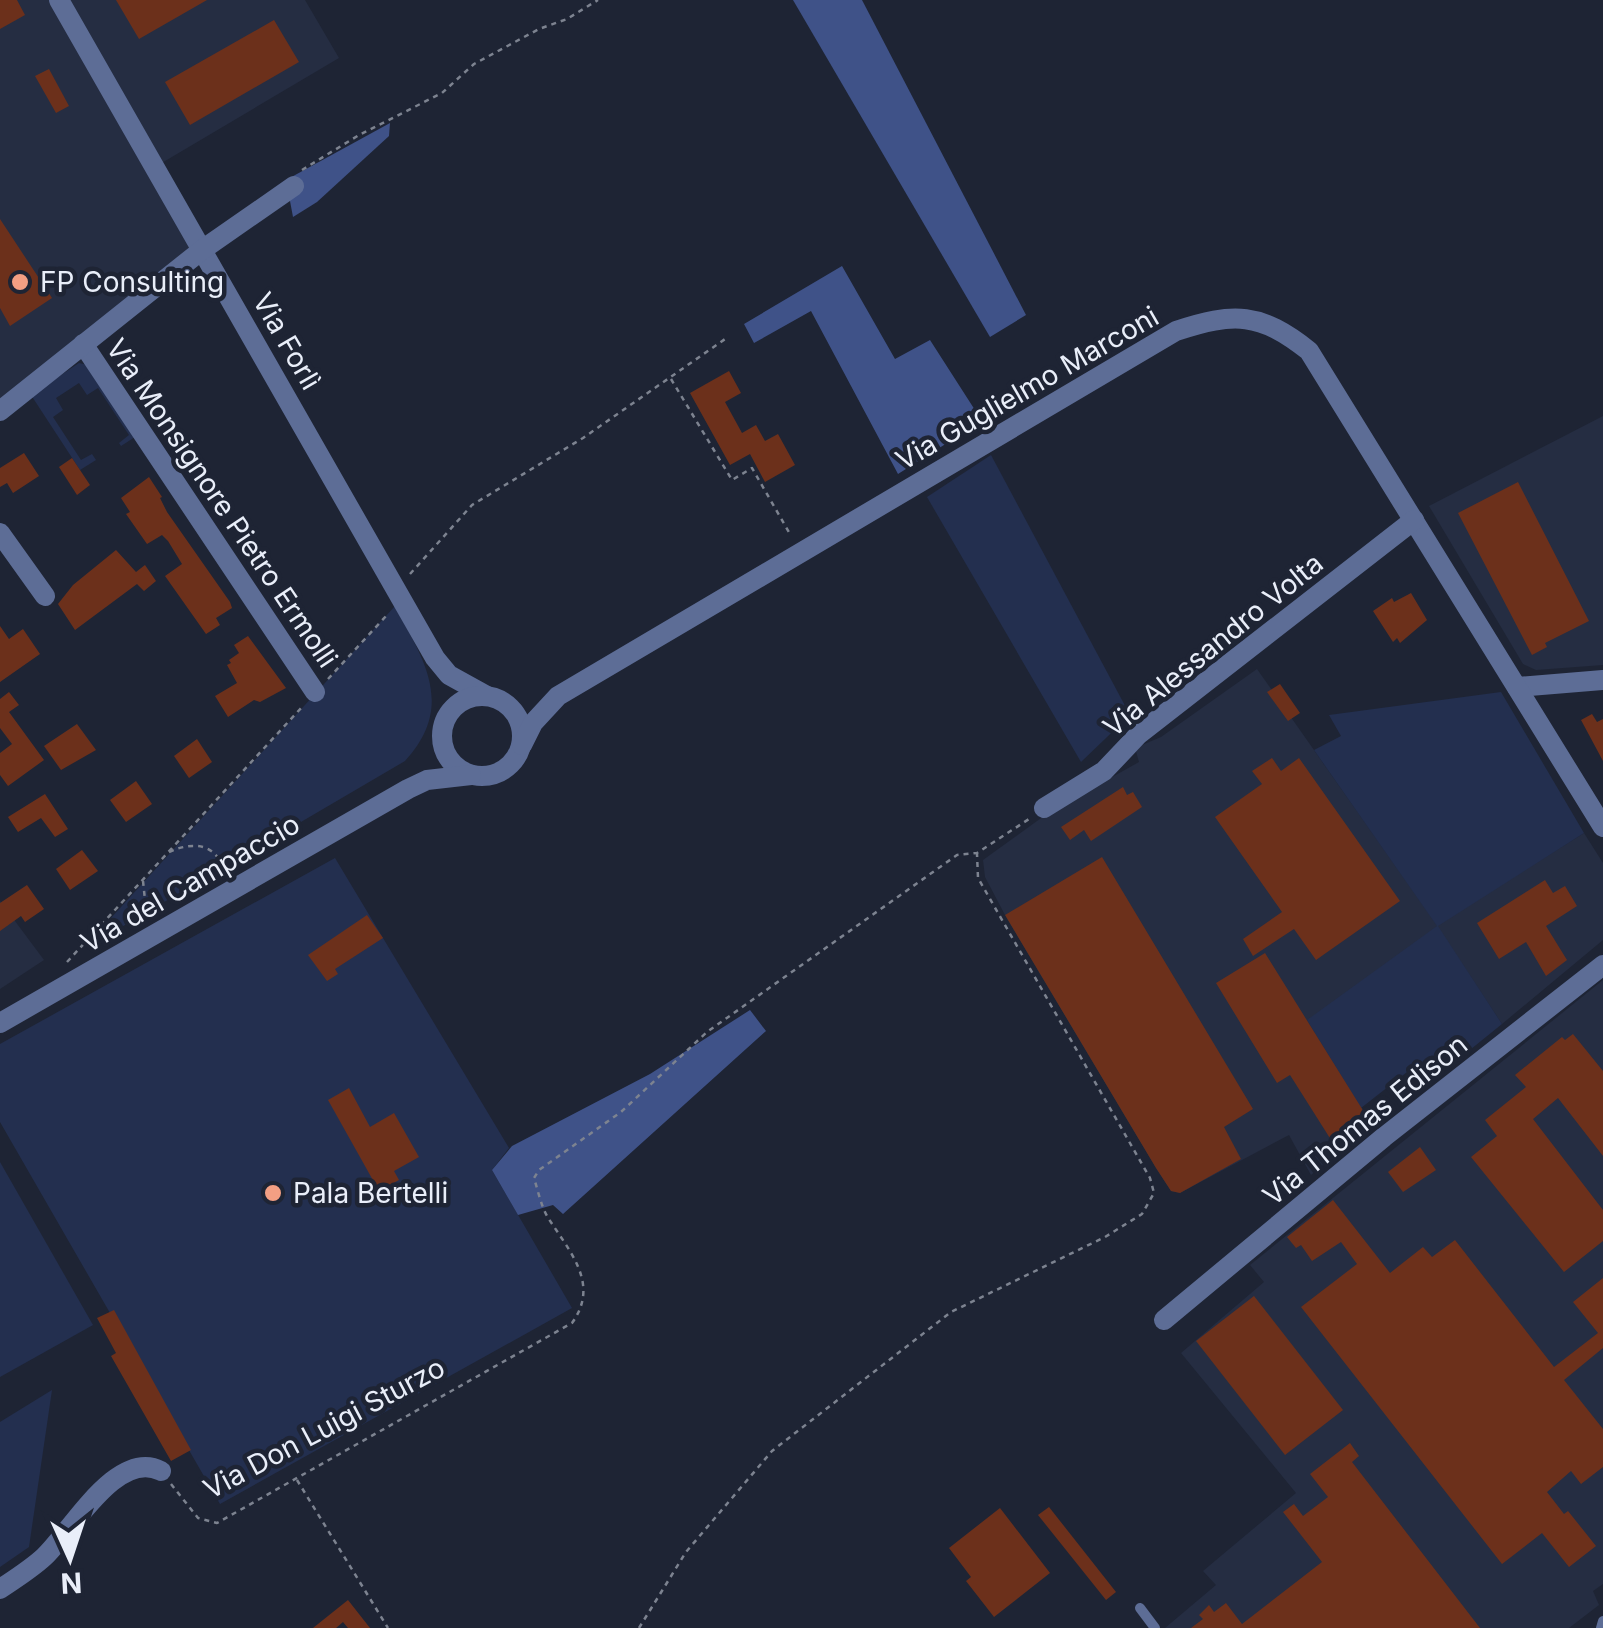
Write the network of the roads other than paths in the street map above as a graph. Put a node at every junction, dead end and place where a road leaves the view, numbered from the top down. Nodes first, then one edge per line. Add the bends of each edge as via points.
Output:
1 (59, 0) edge
2 (294, 186) road end
3 (202, 250) junction
4 (84, 344) junction
5 (0, 411) edge
6 (1414, 520) junction
7 (0, 533) edge
8 (45, 596) dead end
9 (436, 658) junction
10 (1603, 680) edge
11 (1517, 687) junction
12 (315, 692) road end
13 (558, 696) junction
14 (494, 698) junction
15 (442, 729) junction
16 (522, 745) junction
17 (471, 775) junction
18 (408, 790) junction
19 (1044, 808) road end
20 (1603, 827) edge
21 (1603, 965) edge
22 (0, 1023) edge
23 (1164, 1320) dead end
24 (161, 1471) road end
25 (0, 1589) edge
26 (1140, 1608) dead end
27 (1603, 1620) edge
28 (1155, 1628) edge
29 (1601, 1628) edge

1 - 3 street, Via Forlì
2 - 3 street
3 - 4 street
3 - 9 street, Via Forlì
4 - 5 street
4 - 12 street, Via Monsignore Pietro Ermolli
6 - 11 street, Via Guglielmo Marconi
6 - 13 street, Via Guglielmo Marconi via 1309,351 1264,321 1215,318 1176,331
6 - 19 street, Via Alessandro Volta via 1139,734 1104,771
7 - 8 street
9 - 14 street, Via Forlì via 449,674
9 - 15 street, Via Forlì
10 - 11 street
11 - 20 street, Via Guglielmo Marconi
13 - 14 street, Via Guglielmo Marconi via 519,704
13 - 16 street, Via Guglielmo Marconi
14 - 15 street via 460,702
14 - 16 street via 519,719
15 - 17 street via 450,761
15 - 18 street, Via del Campaccio
16 - 17 street via 497,774
17 - 18 street, Via del Campaccio via 427,780
18 - 22 street, Via del Campaccio
21 - 23 street, Via Thomas Edison
24 - 25 street, Via Don Luigi Sturzo via 148,1466 119,1476 44,1557
26 - 28 lane
27 - 29 lane

